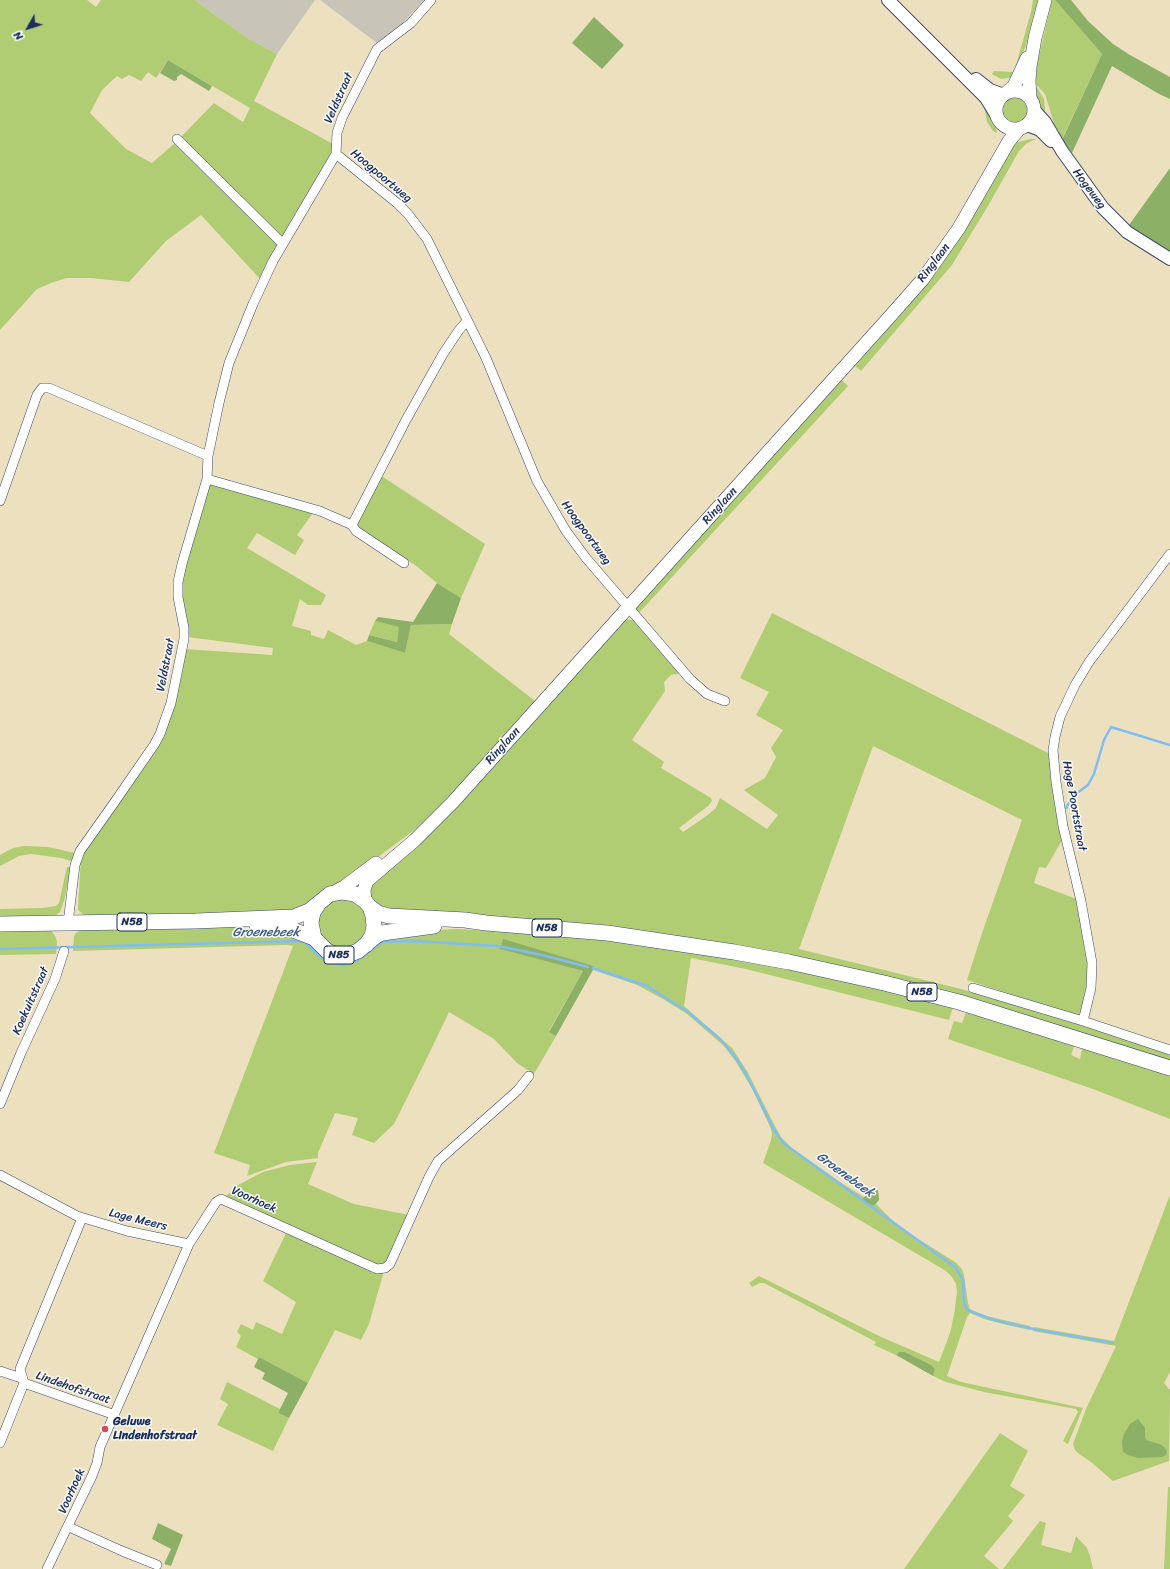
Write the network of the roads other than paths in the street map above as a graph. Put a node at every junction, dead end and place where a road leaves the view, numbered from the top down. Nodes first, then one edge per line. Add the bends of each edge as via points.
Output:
1 (431, 0) edge
2 (888, 0) edge
3 (1045, 0) edge
4 (1035, 38) junction
5 (938, 50) junction
6 (1005, 94) junction
7 (1032, 104) junction
8 (999, 119) junction
9 (1023, 127) junction
10 (177, 139) dead end
11 (1062, 151) junction
12 (336, 154) junction
13 (986, 181) junction
14 (283, 244) junction
15 (1170, 259) edge
16 (467, 321) junction
17 (208, 456) junction
18 (207, 479) junction
19 (0, 501) edge
20 (352, 525) junction
21 (1170, 554) edge
22 (404, 563) dead end
23 (628, 607) junction
24 (725, 702) dead end
25 (437, 818) junction
26 (324, 898) junction
27 (367, 904) junction
28 (196, 921) junction
29 (68, 923) junction
30 (486, 923) junction
31 (0, 924) edge
32 (314, 938) junction
33 (366, 945) junction
34 (64, 951) dead end
35 (973, 988) dead end
36 (1083, 1021) junction
37 (1170, 1050) edge
38 (1170, 1068) edge
39 (529, 1076) dead end
40 (0, 1104) edge
41 (0, 1175) edge
42 (82, 1218) junction
43 (189, 1244) junction
44 (0, 1371) edge
45 (23, 1381) junction
46 (115, 1415) junction
47 (0, 1443) edge
48 (69, 1527) junction
49 (157, 1565) dead end
50 (47, 1569) edge

1 - 12 street, Veldstraat via 411,23 377,49 342,118 337,133
2 - 5 street
3 - 4 main road, Ringlaan
4 - 6 main road, Ringlaan via 1019,78
4 - 7 main road, Ringlaan via 1030,74
5 - 6 street via 990,90
5 - 8 street via 986,98
6 - 7 main road via 1023,92
6 - 8 main road, Ringlaan via 997,104
7 - 9 main road, Ringlaan via 1034,116
7 - 11 street, Hogeweg
8 - 9 main road via 1013,129
8 - 13 main road, Ringlaan via 1000,137
9 - 11 street, Hogeweg via 1040,130
9 - 13 main road, Ringlaan via 1009,140
10 - 14 street
11 - 15 street, Hogeweg via 1099,203 1119,225
12 - 14 street, Veldstraat
12 - 16 street, Hoogpoortweg via 408,214 431,248
13 - 23 main road, Ringlaan via 959,228 923,279
14 - 17 street, Veldstraat via 253,304 229,363
16 - 20 street via 443,354 413,407
16 - 23 street, Hoogpoortweg via 486,358 537,481 553,511 586,558
17 - 18 street, Veldstraat
17 - 19 street via 49,388 42,388 37,395
18 - 20 street via 320,511
18 - 29 street, Veldstraat via 178,582 184,639 171,703 160,734 77,856
20 - 22 street via 356,531
21 - 36 street, Hoge Poortstraat via 1075,685 1060,717 1055,737 1053,762 1056,782 1092,963 1091,988
23 - 24 street, Hoogpoortweg via 690,679 707,694
23 - 25 main road, Ringlaan
25 - 26 main road, Ringlaan via 344,887
25 - 27 main road, Ringlaan via 367,881 364,890
26 - 27 main road via 342,892 355,894
26 - 28 main road, N58 via 305,913 294,917
26 - 32 main road, N85 via 313,912 311,923
27 - 30 main road, N58 via 378,913 390,916
27 - 33 main road, N85 via 373,916 374,926 372,936
28 - 29 main road, N58
28 - 32 main road, N58 via 293,930
29 - 31 main road, N58
30 - 33 main road, N58 via 432,926 379,934
30 - 38 main road, N58 via 614,934 734,952 826,970 959,1002
32 - 33 main road, N85 via 327,951 337,955 348,955
34 - 40 street, Koekuitstraat via 55,979
35 - 36 street
36 - 37 street
39 - 43 street, Voorhoek via 518,1090 438,1161 390,1264 385,1268 377,1269 221,1199 216,1202
41 - 42 street, Lage Meers
42 - 43 street, Lage Meers via 127,1231
42 - 45 street, Lindehofstraat via 20,1369
43 - 46 street, Voorhoek
44 - 45 street, Lindehofstraat
45 - 46 street, Lindehofstraat
45 - 47 street, Lindehofstraat
46 - 48 street, Voorhoek
48 - 49 street, Voorhoek
48 - 50 street, Voorhoek

